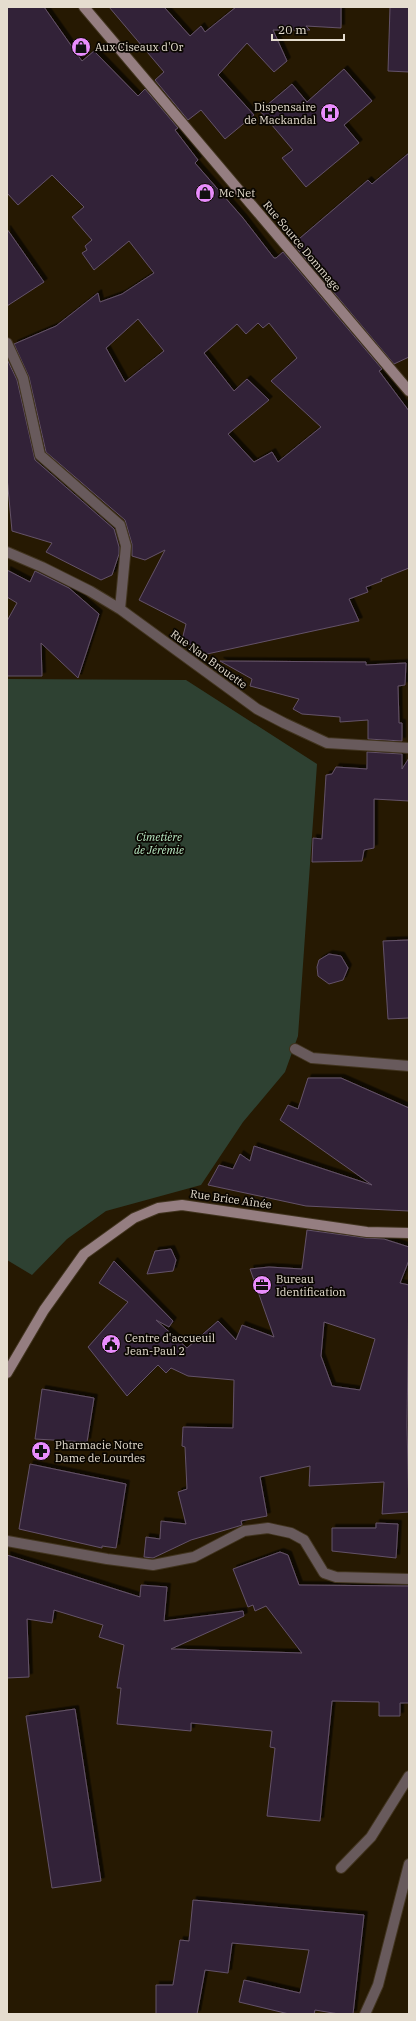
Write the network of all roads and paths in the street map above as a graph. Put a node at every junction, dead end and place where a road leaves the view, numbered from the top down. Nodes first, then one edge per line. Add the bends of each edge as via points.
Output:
1 (84, 7) edge
2 (7, 343) edge
3 (409, 391) edge
4 (7, 552) edge
5 (120, 609) junction
6 (409, 748) edge
7 (295, 1049) dead end
8 (409, 1066) edge
9 (409, 1233) edge
10 (7, 1373) edge
11 (7, 1541) edge
12 (409, 1579) edge
13 (409, 1776) edge
14 (409, 1864) edge
15 (341, 1868) dead end
16 (365, 2014) edge

1 - 3 main road, Rue Source Dommage
2 - 5 street via 23,378 40,455 120,525 126,546
4 - 5 street, Rue Nan Brouette via 83,588
5 - 6 street, Rue Nan Brouette via 257,709 284,723 327,743
7 - 8 street via 312,1058
9 - 10 main road, Rue Brice Aînée via 367,1232 182,1205 158,1208 134,1218 84,1254 44,1310
11 - 12 street via 153,1565 194,1557 244,1531 268,1528 291,1533 304,1540 324,1573 336,1577
13 - 15 street via 371,1837
14 - 16 street via 378,1985

